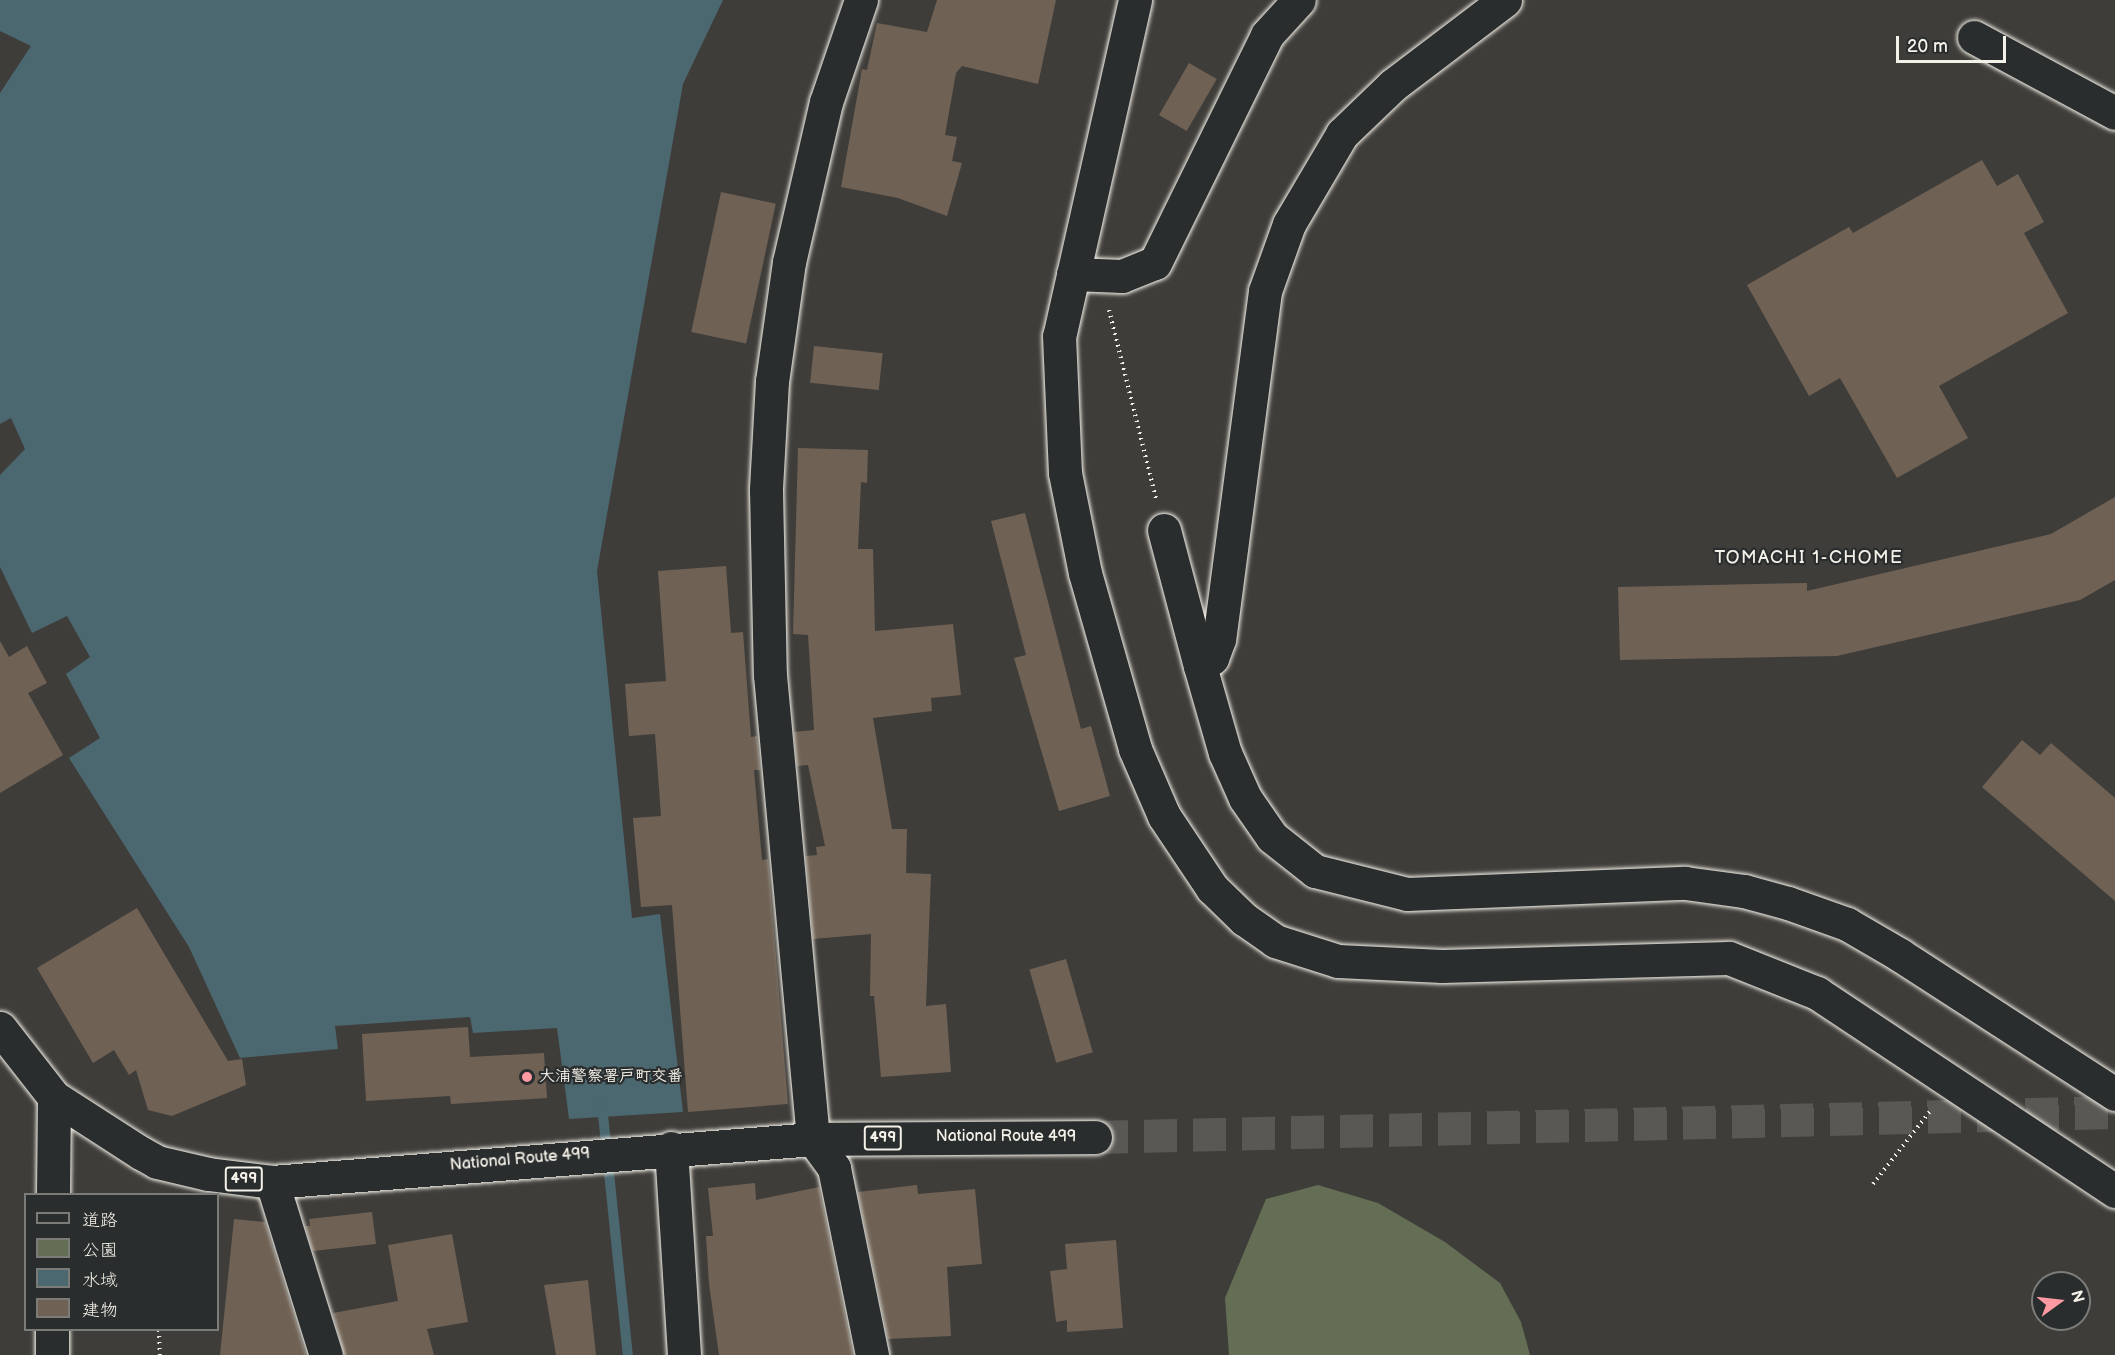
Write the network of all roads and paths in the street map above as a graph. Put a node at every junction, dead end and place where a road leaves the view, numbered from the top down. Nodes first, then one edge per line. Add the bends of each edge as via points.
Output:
1 (861, 0) edge
2 (1135, 0) edge
3 (1299, 0) edge
4 (1505, 0) edge
5 (1974, 37) dead end
6 (2115, 113) edge
7 (1086, 275) junction
8 (1164, 530) joint
9 (1200, 666) junction
10 (0, 1028) edge
11 (2115, 1094) edge
12 (54, 1097) junction
13 (1095, 1137) tunnel mouth
14 (813, 1139) junction
15 (671, 1148) junction
16 (272, 1182) junction
17 (2115, 1191) edge
18 (53, 1193) edge
19 (52, 1331) edge
20 (159, 1331) edge
21 (51, 1355) edge
22 (160, 1355) edge
23 (326, 1355) edge
24 (684, 1355) edge
25 (872, 1355) edge

1 - 14 main road via 826,102 789,262 772,381 766,490 770,675
2 - 7 main road
3 - 7 main road via 1267,34 1155,263 1122,276
4 - 9 main road via 1393,85 1342,134 1289,224 1265,291 1219,639 1212,658
5 - 6 main road
7 - 8 path
7 - 17 main road via 1059,336 1065,473 1085,573 1135,749 1164,816 1212,888 1244,919 1275,941 1338,961 1442,966 1729,958 1817,993
8 - 9 main road
9 - 11 main road via 1225,753 1245,798 1272,837 1315,871 1407,894 1685,884 1744,891 1847,924
10 - 12 main road, National Route 499 / 499
12 - 16 main road, National Route 499 / 499 via 157,1162
12 - 18 main road
13 - 14 main road, National Route 499 / 499
14 - 15 main road, National Route 499 / 499
14 - 25 main road via 834,1168
15 - 16 main road, National Route 499 / 499
15 - 24 main road
16 - 23 main road
19 - 21 main road
20 - 22 path

